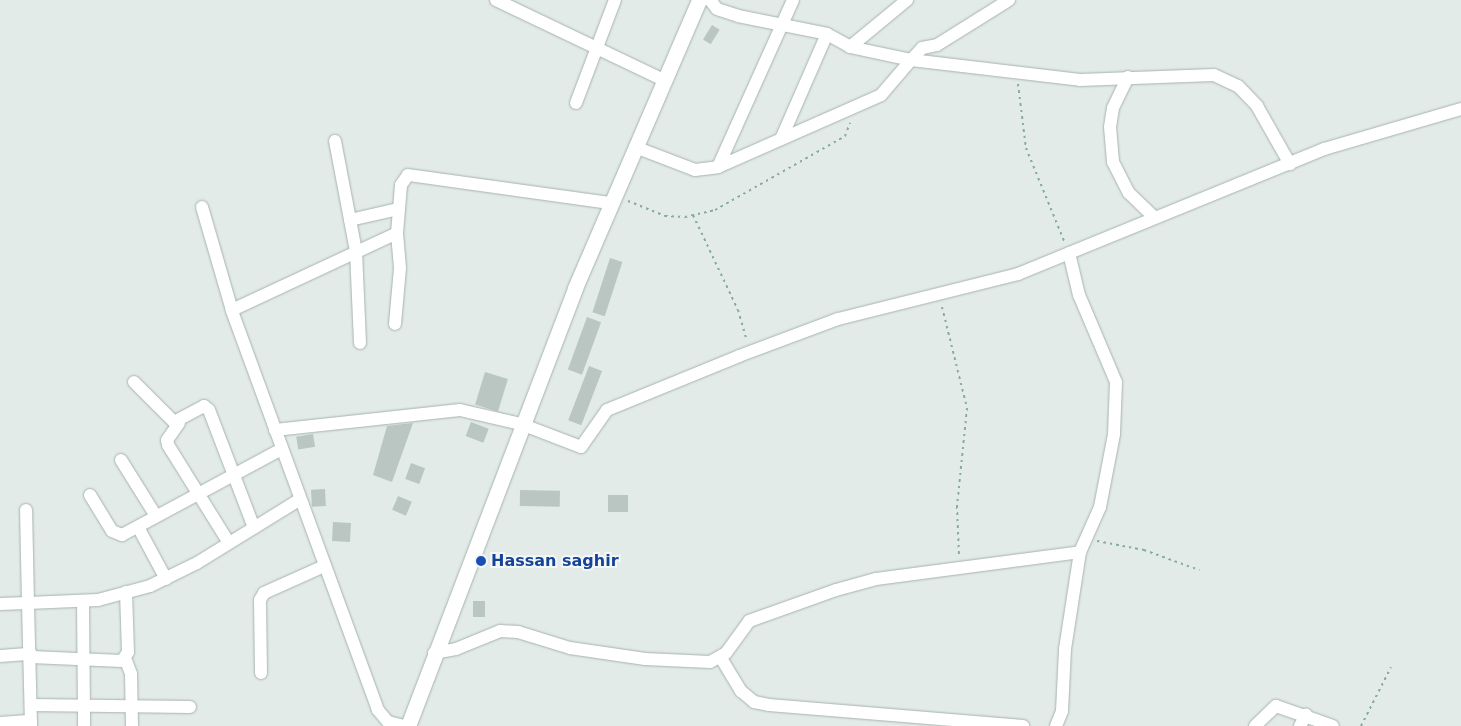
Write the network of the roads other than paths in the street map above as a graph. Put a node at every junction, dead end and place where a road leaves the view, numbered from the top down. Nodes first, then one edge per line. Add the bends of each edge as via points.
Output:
1 (496, 0) edge
2 (615, 0) edge
3 (699, 0) edge
4 (710, 0) edge
5 (793, 0) edge
6 (907, 0) edge
7 (1009, 0) edge
8 (783, 26) junction
9 (827, 34) junction
10 (595, 47) junction
11 (850, 47) junction
12 (911, 60) junction
13 (1128, 77) junction
14 (664, 80) junction
15 (576, 103) dead end
16 (1461, 109) edge
17 (782, 137) junction
18 (335, 141) dead end
19 (635, 147) junction
20 (1290, 164) junction
21 (718, 167) junction
22 (613, 199) junction
23 (202, 207) dead end
24 (398, 209) junction
25 (1153, 216) junction
26 (350, 220) junction
27 (398, 234) junction
28 (356, 251) junction
29 (1069, 253) junction
30 (232, 310) junction
31 (395, 324) dead end
32 (360, 343) dead end
33 (134, 382) dead end
34 (179, 423) junction
35 (522, 424) junction
36 (274, 430) junction
37 (282, 449) junction
38 (121, 460) dead end
39 (233, 475) junction
40 (197, 493) junction
41 (90, 495) dead end
42 (299, 500) junction
43 (26, 510) dead end
44 (156, 516) junction
45 (138, 527) junction
46 (254, 528) junction
47 (229, 543) junction
48 (1080, 552) junction
49 (324, 566) junction
50 (166, 580) junction
51 (126, 592) junction
52 (83, 601) junction
53 (0, 604) edge
54 (28, 604) junction
55 (434, 653) junction
56 (0, 656) edge
57 (31, 656) junction
58 (125, 658) junction
59 (721, 658) junction
60 (83, 659) junction
61 (261, 673) dead end
62 (31, 705) junction
63 (84, 705) junction
64 (132, 706) junction
65 (190, 707) dead end
66 (1303, 720) edge
67 (0, 723) edge
68 (31, 723) edge
69 (84, 726) edge
70 (132, 726) edge
71 (404, 726) edge
72 (408, 726) edge
73 (1023, 726) edge
74 (1056, 726) edge
75 (1255, 726) edge
76 (1333, 726) edge

1 - 10 street
2 - 10 street
3 - 14 street
4 - 8 street via 717,8 738,16
5 - 8 street
6 - 11 street
7 - 12 street via 937,45 922,48
8 - 9 street
8 - 21 street
9 - 11 street
9 - 17 street
10 - 14 street
10 - 15 street
11 - 12 street
12 - 13 street via 1080,80
12 - 17 street via 881,95
13 - 20 street via 1214,75 1238,86 1258,106
13 - 25 street via 1113,108 1110,127 1113,162 1129,193
14 - 19 street
16 - 20 street via 1324,149
17 - 21 street
18 - 26 street
19 - 21 street via 695,170
19 - 22 street
20 - 25 street
22 - 24 street via 419,173 404,178
22 - 35 street
23 - 30 street
24 - 26 street
24 - 27 street
25 - 29 street
26 - 28 street
27 - 28 street
27 - 31 street via 400,268
28 - 30 street
28 - 32 street
29 - 35 street via 1018,274 838,318 750,352 607,410 581,446
29 - 48 street via 1079,295 1116,382 1112,442 1100,508
30 - 36 street
33 - 34 street via 174,422
34 - 39 street via 204,406 209,410
34 - 40 street via 168,445
35 - 36 street via 460,410
35 - 55 street
36 - 37 street
37 - 39 street
37 - 42 street
38 - 44 street
39 - 40 street
39 - 46 street
40 - 44 street
40 - 47 street
41 - 45 street via 118,536
42 - 46 street
42 - 49 street
43 - 54 street
44 - 45 street
45 - 50 street
46 - 47 street
47 - 50 street
48 - 59 street via 876,579 759,616 749,622
48 - 74 street via 1065,649 1062,711
49 - 61 street via 264,593 260,600
49 - 71 street via 378,710 388,722
50 - 51 street
51 - 52 street
51 - 58 street
52 - 54 street
52 - 60 street
53 - 54 street
54 - 57 street
55 - 59 street via 456,649 500,631 518,632 570,648 645,659 710,662
55 - 72 street
56 - 57 street
57 - 60 street
57 - 62 street
58 - 60 street via 112,661
58 - 64 street via 131,674
59 - 73 street via 741,691 754,702 769,706
60 - 63 street
62 - 63 street
62 - 68 street
63 - 64 street
63 - 69 street
64 - 65 street
64 - 70 street
66 - 75 street via 1276,706
66 - 76 street
67 - 68 street

